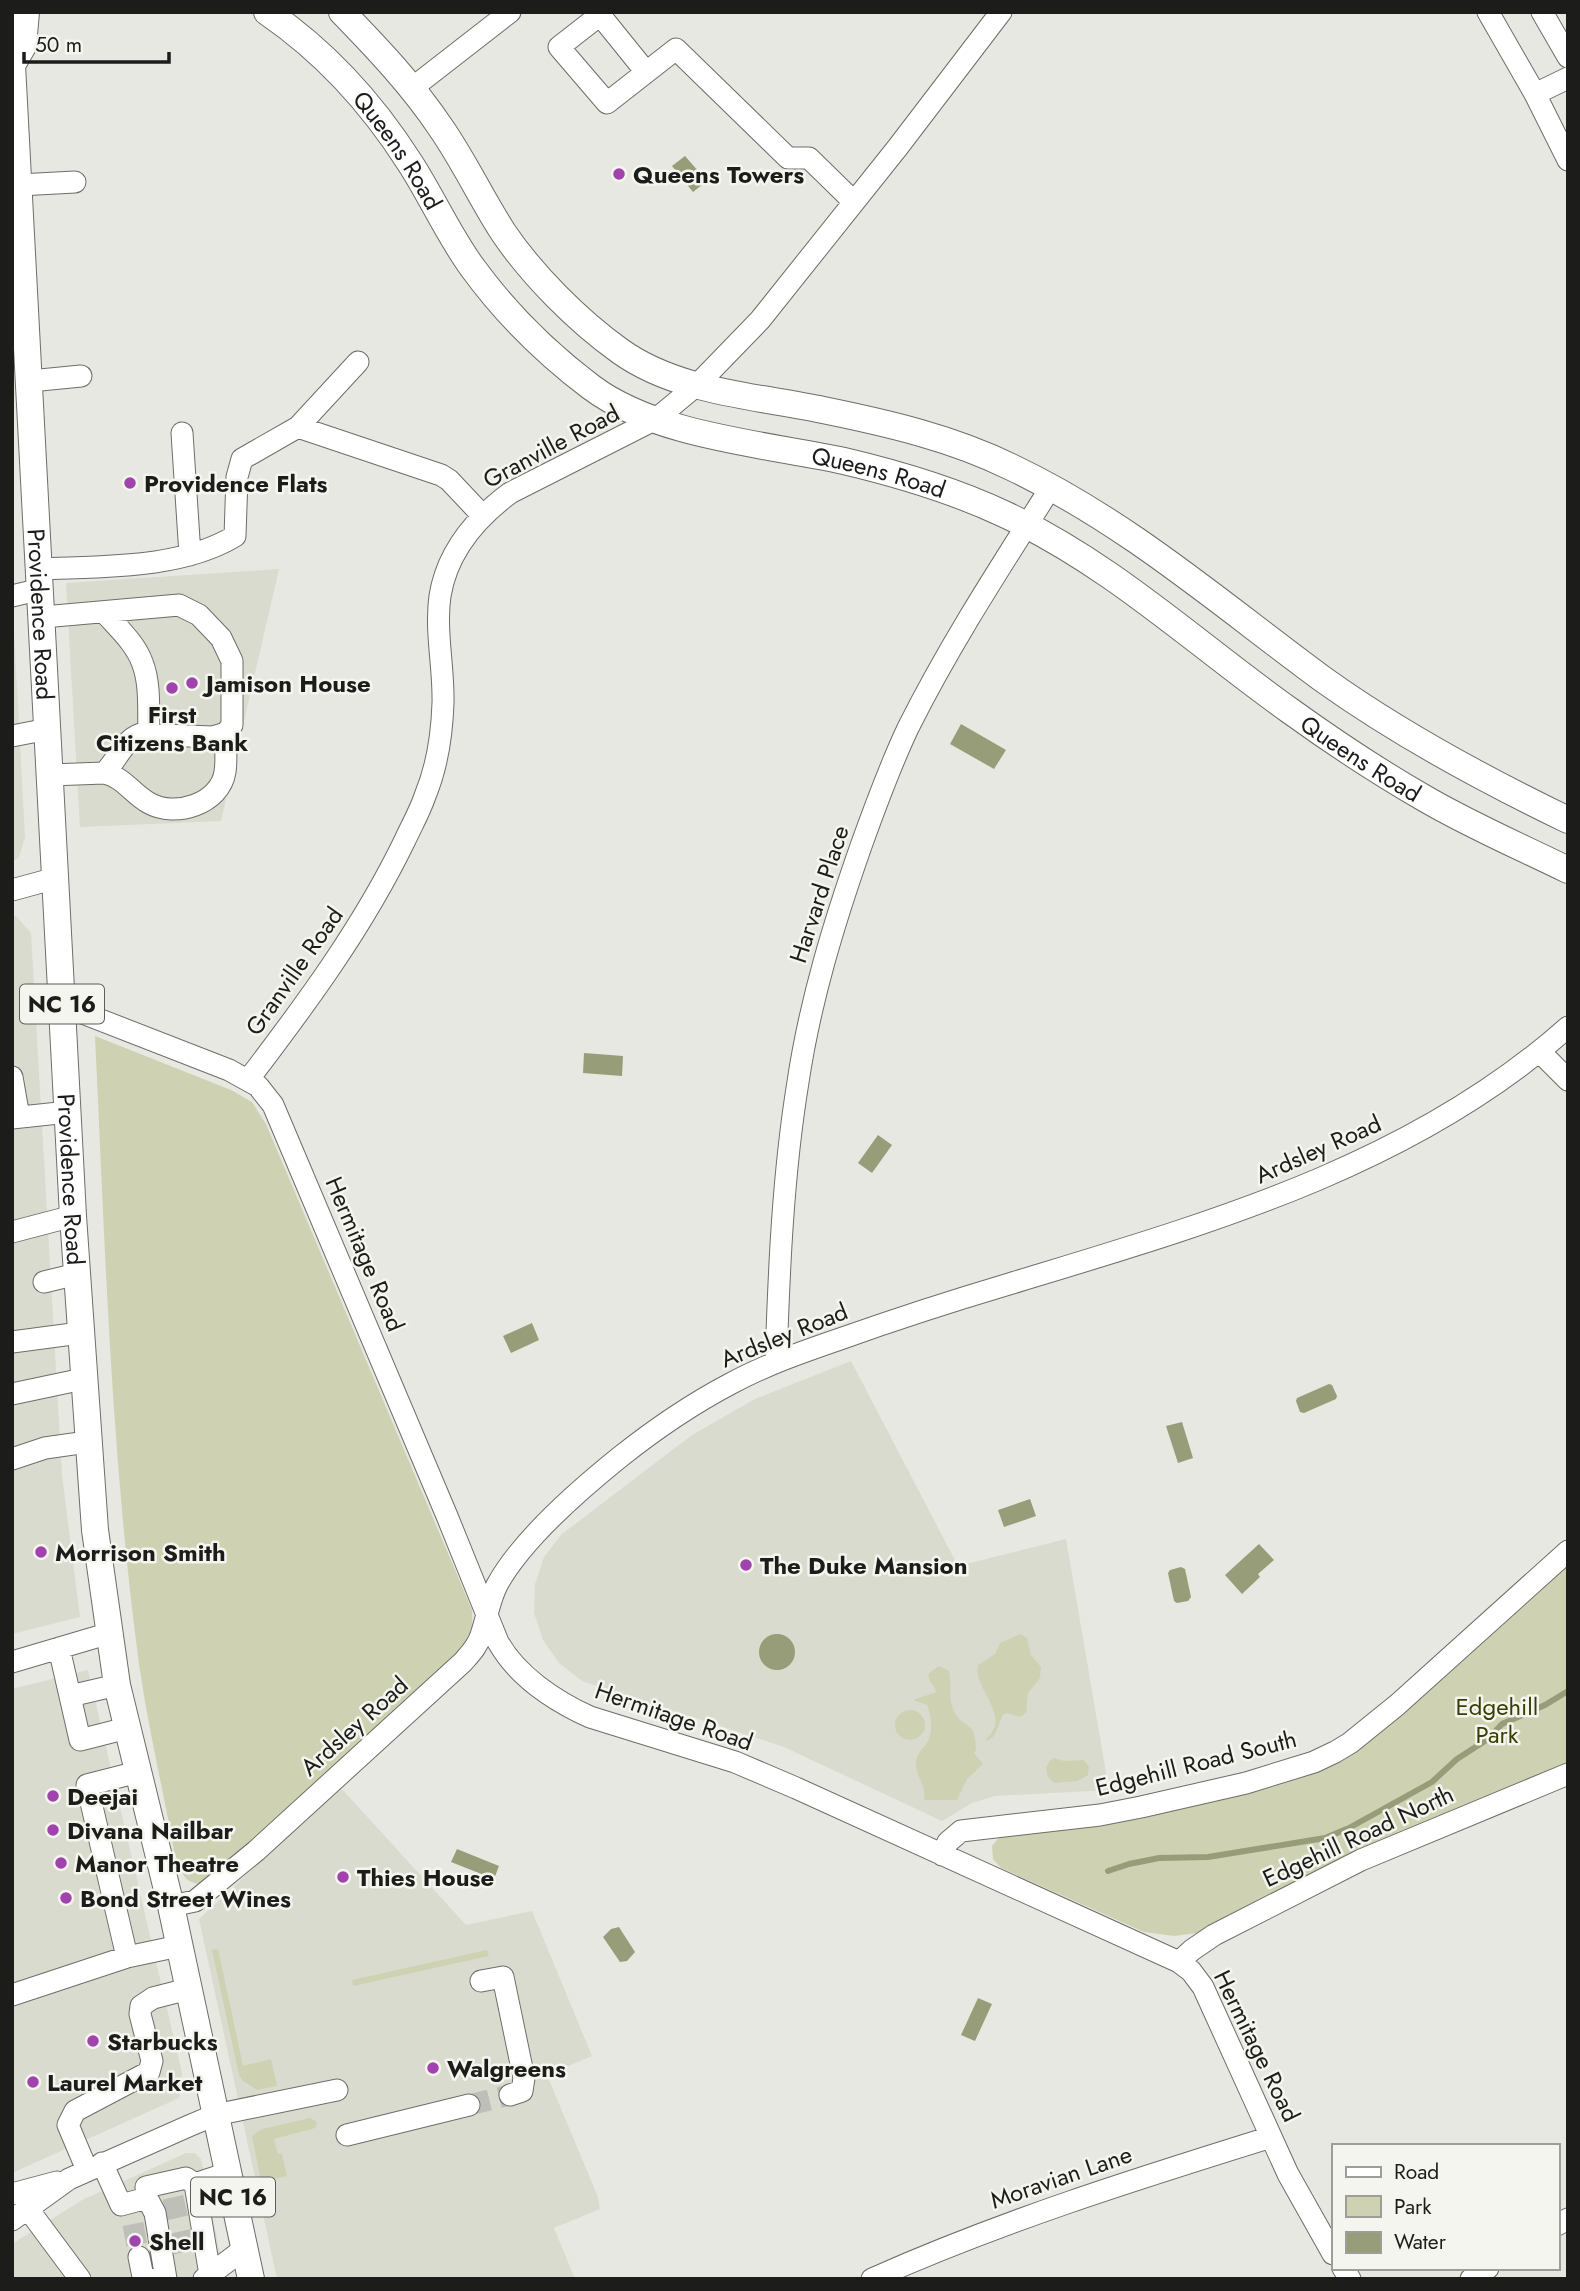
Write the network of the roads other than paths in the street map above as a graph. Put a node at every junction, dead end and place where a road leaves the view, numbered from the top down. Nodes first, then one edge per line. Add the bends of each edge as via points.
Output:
1 (267, 12) edge
2 (342, 12) edge
3 (510, 12) edge
4 (1001, 12) edge
5 (1488, 12) edge
6 (1542, 12) edge
7 (27, 16) edge
8 (1568, 57) edge
9 (12, 65) edge
10 (646, 72) dead end
11 (1568, 78) edge
12 (411, 89) junction
13 (1535, 94) junction
14 (13, 95) edge
15 (437, 122) junction
16 (400, 149) junction
17 (1568, 160) edge
18 (75, 182) dead end
19 (15, 188) edge
20 (854, 202) junction
21 (17, 256) edge
22 (20, 340) edge
23 (358, 362) dead end
24 (81, 376) dead end
25 (30, 381) junction
26 (697, 385) junction
27 (656, 419) junction
28 (298, 427) junction
29 (182, 433) dead end
30 (1051, 487) junction
31 (482, 515) junction
32 (1027, 525) junction
33 (190, 555) junction
34 (41, 579) junction
35 (12, 596) edge
36 (105, 613) junction
37 (43, 617) junction
38 (1354, 700) junction
39 (48, 729) junction
40 (226, 733) junction
41 (149, 735) junction
42 (1326, 735) junction
43 (12, 736) edge
44 (104, 773) junction
45 (50, 775) junction
46 (1568, 820) edge
47 (1568, 870) edge
48 (55, 878) junction
49 (12, 890) edge
50 (62, 1005) junction
51 (1568, 1027) edge
52 (1540, 1052) junction
53 (12, 1077) edge
54 (248, 1080) junction
55 (1568, 1080) edge
56 (68, 1112) junction
57 (15, 1117) edge
58 (73, 1216) junction
59 (12, 1233) edge
60 (76, 1274) junction
61 (44, 1282) dead end
62 (80, 1333) junction
63 (12, 1342) edge
64 (776, 1362) junction
65 (83, 1379) junction
66 (12, 1394) edge
67 (87, 1442) junction
68 (12, 1460) edge
69 (1568, 1551) edge
70 (486, 1614) junction
71 (110, 1633) junction
72 (59, 1648) junction
73 (12, 1662) edge
74 (117, 1685) junction
75 (70, 1696) junction
76 (127, 1728) junction
77 (138, 1772) junction
78 (1568, 1774) edge
79 (942, 1855) junction
80 (171, 1906) junction
81 (179, 1946) junction
82 (127, 1957) junction
83 (1179, 1962) junction
84 (481, 1981) dead end
85 (188, 1989) junction
86 (12, 1995) edge
87 (337, 2091) dead end
88 (510, 2095) dead end
89 (469, 2105) tunnel mouth
90 (215, 2115) junction
91 (347, 2135) dead end
92 (1271, 2137) junction
93 (86, 2171) junction
94 (228, 2173) junction
95 (12, 2194) edge
96 (195, 2197) junction
97 (149, 2206) junction
98 (20, 2214) edge
99 (133, 2224) dead end
100 (244, 2249) junction
101 (1332, 2252) edge
102 (139, 2257) tunnel mouth
103 (207, 2277) edge
104 (80, 2279) edge
105 (150, 2279) edge
106 (166, 2279) edge
107 (251, 2279) edge
108 (872, 2279) edge

1 - 16 main road, Queens Road via 317,51
2 - 12 main road, Queens Road
3 - 12 street
4 - 20 street, Granville Road
5 - 13 street
6 - 8 street
7 - 9 main road, Providence Road / NC 16 via 23,46
9 - 14 main road, Providence Road / NC 16
10 - 20 street via 676,49 788,158 809,158
11 - 13 street
12 - 15 main road, Queens Road
13 - 17 street
14 - 19 main road, Providence Road / NC 16
15 - 16 main road
15 - 26 main road, Queens Road via 507,238 551,289 622,352
16 - 27 main road, Queens Road via 470,264 522,325 593,389
18 - 19 street
19 - 21 main road, Providence Road / NC 16
20 - 26 street, Granville Road via 760,320
21 - 22 main road, Providence Road / NC 16
22 - 25 main road, Providence Road / NC 16
23 - 28 street
24 - 25 street
25 - 34 main road, Providence Road / NC 16
26 - 27 street, Granville Road
26 - 30 main road, Queens Road via 926,435 982,454
27 - 31 street, Granville Road via 528,483
27 - 32 main road, Queens Road via 883,471 971,499
28 - 31 street via 441,475
28 - 33 street via 242,459 235,536
29 - 33 street
30 - 32 street, Harvard Place
30 - 38 main road, Queens Road via 1145,545
31 - 54 street, Granville Road via 453,555 440,597 443,702 440,740 425,797 384,884 352,937
32 - 42 main road, Queens Road via 1139,596
32 - 64 street, Harvard Place via 951,646 908,728 843,897 815,997 798,1082 783,1213
33 - 34 street
34 - 35 street
34 - 37 main road, Providence Road / NC 16
36 - 37 street
36 - 40 street via 179,605 200,615 221,638 232,661 232,725
36 - 41 street via 143,662
37 - 39 main road, Providence Road / NC 16
38 - 42 main road
38 - 46 main road, Queens Road via 1443,757
39 - 43 street
39 - 45 main road, Providence Road / NC 16
40 - 41 street via 212,737
40 - 44 street via 221,782 192,807 153,806 114,775
41 - 44 street via 132,737
42 - 47 main road, Queens Road via 1427,800
44 - 45 street
45 - 48 main road, Providence Road / NC 16
48 - 49 street
48 - 50 main road, Providence Road / NC 16
50 - 54 street, Hermitage Road
50 - 56 main road, Providence Road / NC 16
51 - 52 street, Ardsley Road
52 - 55 street
52 - 64 street, Ardsley Road via 1446,1117 1329,1176 1256,1205 942,1303
53 - 57 street
54 - 70 street, Hermitage Road via 273,1105
56 - 57 street
56 - 58 main road, Providence Road / NC 16
58 - 59 street
58 - 60 main road, Providence Road / NC 16
60 - 61 street
60 - 62 main road, Providence Road / NC 16
62 - 63 street
62 - 65 main road, Providence Road / NC 16
64 - 70 street, Ardsley Road via 697,1402 614,1462 518,1554 496,1586
65 - 66 street
65 - 67 main road, Providence Road / NC 16
67 - 68 street via 45,1448
67 - 71 main road, Providence Road / NC 16
69 - 79 street, Edgehill Road South via 1397,1705 1335,1752 1246,1783 1141,1807 961,1831
70 - 79 street, Hermitage Road via 507,1658 575,1710 735,1762
70 - 80 street, Ardsley Road via 481,1636 463,1662 256,1851 195,1901
71 - 72 street
71 - 74 main road, Providence Road / NC 16
72 - 73 street
72 - 75 street
74 - 75 street
74 - 76 main road, Providence Road / NC 16
75 - 76 street via 80,1740
76 - 77 main road, Providence Road / NC 16
77 - 80 main road, Providence Road / NC 16
77 - 82 street via 87,1785
78 - 83 street, Edgehill Road North via 1361,1860 1214,1935
79 - 83 street, Hermitage Road
80 - 81 main road, Providence Road / NC 16
81 - 82 street
81 - 85 main road, Providence Road / NC 16
82 - 86 street
83 - 92 street, Hermitage Road via 1203,1987
84 - 88 street via 503,1977 524,2078 522,2091
85 - 90 main road, Providence Road / NC 16
85 - 93 street via 141,2006 152,2061 149,2072 75,2111 68,2125
87 - 90 street
89 - 91 street
90 - 93 street
90 - 94 main road, Providence Road / NC 16
92 - 101 street, Hermitage Road
92 - 108 street, Moravian Lane via 1043,2209
93 - 95 street
93 - 97 street via 121,2205
93 - 98 street
94 - 96 street
94 - 100 main road, Providence Road / NC 16
96 - 97 street via 186,2179 146,2187
96 - 103 street
97 - 99 street
97 - 106 street via 166,2245
98 - 104 street
100 - 103 street
100 - 107 main road, Providence Road / NC 16
102 - 105 street via 143,2277

